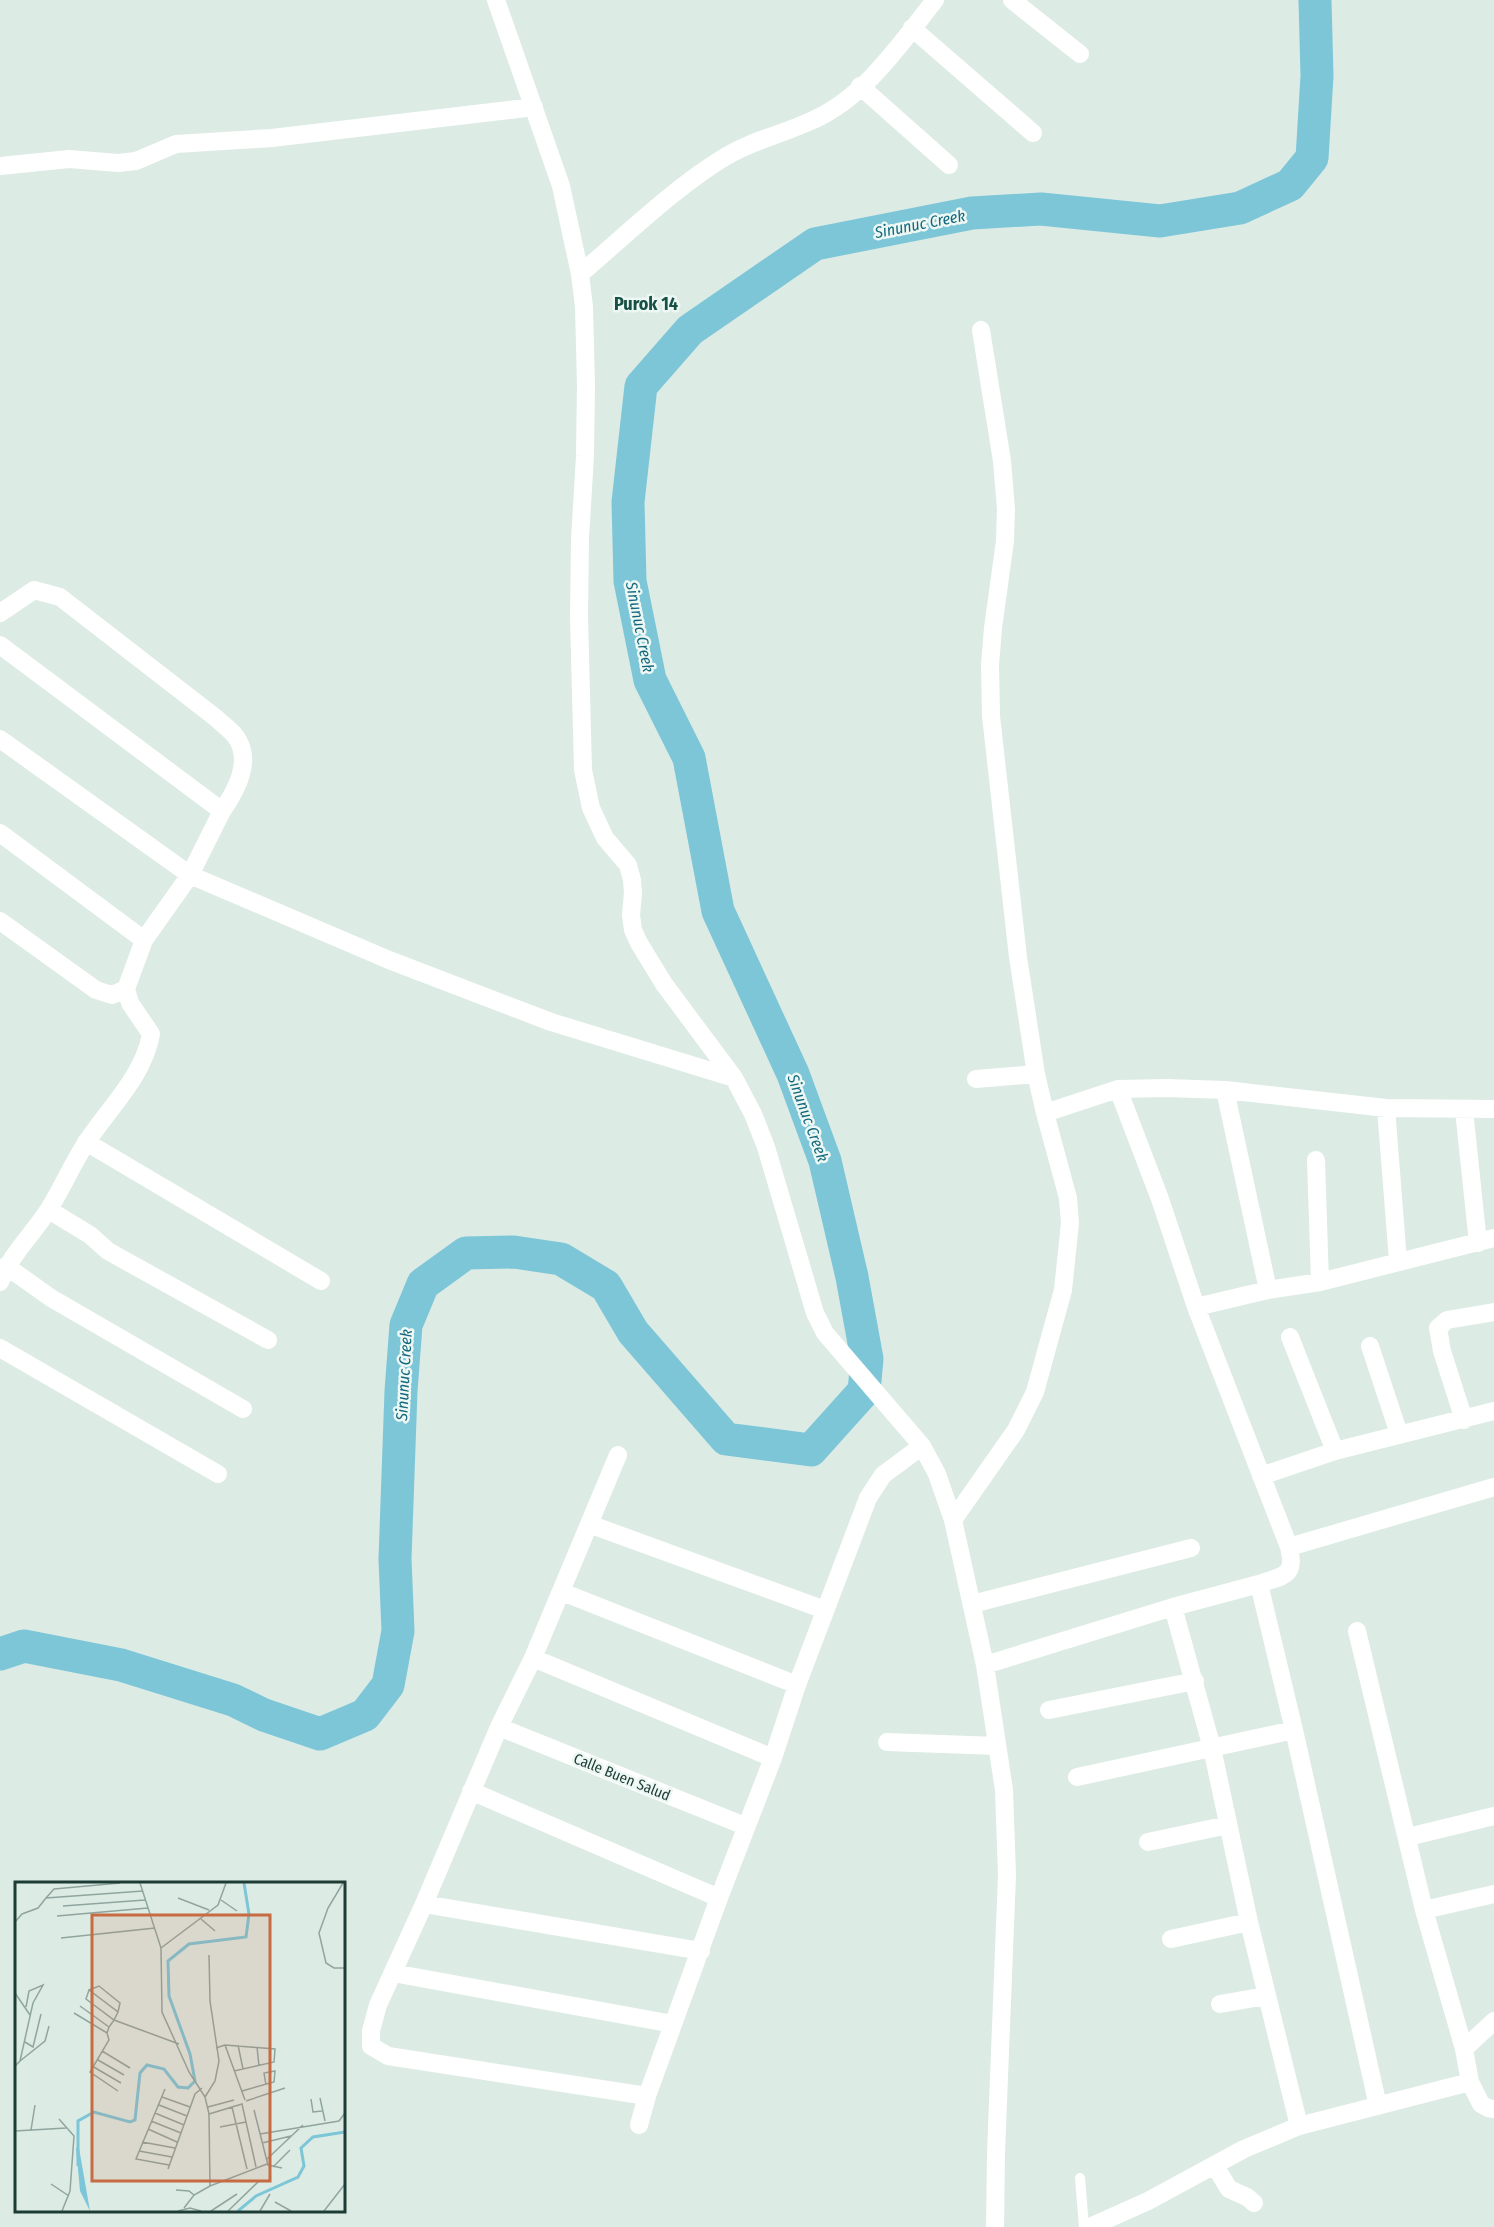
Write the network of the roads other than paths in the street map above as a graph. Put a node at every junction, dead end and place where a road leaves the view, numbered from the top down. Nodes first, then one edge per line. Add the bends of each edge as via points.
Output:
1 (496, 0) edge
2 (935, 0) edge
3 (1012, 0) edge
4 (912, 28) junction
5 (1080, 54) dead end
6 (860, 86) junction
7 (534, 107) junction
8 (1033, 133) dead end
9 (949, 165) dead end
10 (0, 166) edge
11 (580, 274) junction
12 (981, 330) dead end
13 (0, 613) edge
14 (0, 645) edge
15 (0, 739) edge
16 (222, 811) junction
17 (0, 833) edge
18 (190, 875) junction
19 (0, 921) edge
20 (144, 940) junction
21 (126, 989) junction
22 (1036, 1074) junction
23 (734, 1078) junction
24 (976, 1079) dead end
25 (1118, 1089) junction
26 (1226, 1090) junction
27 (1386, 1108) junction
28 (1494, 1109) edge
29 (1464, 1110) junction
30 (1045, 1113) junction
31 (86, 1142) junction
32 (1316, 1160) dead end
33 (49, 1210) junction
34 (1486, 1240) edge
35 (1398, 1261) junction
36 (3, 1274) edge
37 (321, 1281) dead end
38 (1320, 1282) junction
39 (1268, 1290) junction
40 (1196, 1307) junction
41 (1494, 1312) edge
42 (1290, 1337) dead end
43 (268, 1340) dead end
44 (1370, 1346) dead end
45 (0, 1348) edge
46 (243, 1409) dead end
47 (1494, 1411) edge
48 (1464, 1420) junction
49 (1399, 1434) junction
50 (922, 1446) junction
51 (1335, 1451) junction
52 (618, 1455) dead end
53 (218, 1474) dead end
54 (1262, 1476) junction
55 (1494, 1487) edge
56 (953, 1520) junction
57 (589, 1524) junction
58 (1289, 1547) junction
59 (1191, 1548) dead end
60 (1259, 1584) junction
61 (562, 1592) junction
62 (972, 1604) junction
63 (1173, 1607) junction
64 (825, 1610) junction
65 (1357, 1631) dead end
66 (533, 1658) junction
67 (985, 1665) junction
68 (1195, 1681) junction
69 (797, 1685) junction
70 (1048, 1710) dead end
71 (499, 1727) junction
72 (1294, 1730) junction
73 (887, 1743) dead end
74 (997, 1746) junction
75 (1212, 1748) junction
76 (773, 1758) junction
77 (1077, 1777) dead end
78 (471, 1791) junction
79 (1494, 1816) edge
80 (1228, 1825) junction
81 (746, 1826) junction
82 (1407, 1837) junction
83 (1148, 1842) dead end
84 (1494, 1894) edge
85 (719, 1898) junction
86 (424, 1904) junction
87 (1424, 1910) junction
88 (1249, 1922) junction
89 (1171, 1939) dead end
90 (701, 1951) junction
91 (393, 1973) junction
92 (1266, 1996) junction
93 (1220, 2004) dead end
94 (1494, 2021) edge
95 (673, 2024) junction
96 (1464, 2049) junction
97 (1470, 2082) junction
98 (647, 2096) junction
99 (1378, 2106) junction
100 (1494, 2109) edge
101 (639, 2125) dead end
102 (1299, 2126) junction
103 (1215, 2166) junction
104 (1080, 2178) dead end
105 (1254, 2203) dead end
106 (995, 2227) edge
107 (1084, 2227) edge
108 (1090, 2227) edge

1 - 7 street
2 - 4 street
3 - 5 street
4 - 6 street
4 - 8 street
6 - 9 street
6 - 11 street via 814,120 724,157 667,199
7 - 10 street via 272,138 176,144 136,161 118,163 69,159
7 - 11 street via 561,186
11 - 23 street via 586,385 579,617 586,788 605,838 628,865 633,930 639,943 664,984
12 - 22 street via 1006,509 992,646 991,716 1018,957
13 - 16 street via 34,590 60,597 216,718 236,737 243,753 242,773
14 - 16 street
15 - 18 street
16 - 18 street
17 - 20 street
18 - 20 street
18 - 23 street via 389,960 551,1022
19 - 21 street via 96,990 111,995
20 - 21 street
21 - 31 street via 130,1003 151,1034 148,1048 132,1080
22 - 24 street
22 - 30 street
23 - 50 street via 766,1147 814,1313 825,1333
25 - 26 street
25 - 30 street
25 - 40 street
26 - 27 street
26 - 39 street
27 - 29 street
27 - 35 street
28 - 29 street
29 - 34 street
30 - 56 street via 1068,1198 1070,1223 1063,1290 1035,1392 1016,1430
31 - 33 street
31 - 37 street
32 - 38 street
33 - 36 street
33 - 43 street via 108,1251
34 - 35 street
35 - 38 street
36 - 46 street
38 - 39 street
39 - 40 street
40 - 54 street
41 - 48 street via 1447,1320 1438,1328
42 - 51 street
44 - 49 street
45 - 53 street
47 - 48 street
48 - 49 street
49 - 51 street
50 - 56 street via 937,1474
50 - 64 street via 883,1475 868,1498
51 - 54 street
52 - 57 street
54 - 58 street
55 - 58 street
56 - 62 street
57 - 61 street
57 - 64 street
58 - 60 street via 1290,1569
59 - 62 street
60 - 63 street
60 - 72 street
61 - 66 street
61 - 69 street
62 - 67 street
63 - 67 street
63 - 68 street
64 - 69 street
65 - 82 street
66 - 71 street
66 - 76 street
67 - 74 street
68 - 70 street
68 - 75 street
69 - 76 street
71 - 78 street
71 - 81 street, Calle Buen Salud
72 - 75 street
72 - 99 street
73 - 74 street
74 - 106 street via 1004,1790 1007,1875
75 - 77 street
75 - 80 street
76 - 81 street
78 - 85 street
78 - 86 street
79 - 82 street
80 - 83 street
80 - 88 street
81 - 85 street
82 - 87 street
84 - 87 street
85 - 90 street
86 - 90 street
86 - 91 street
87 - 96 street
88 - 89 street
88 - 92 street
90 - 95 street
91 - 95 street
91 - 98 street via 378,2005 369,2039 377,2051 388,2056
92 - 93 street
92 - 102 street
94 - 96 street
95 - 98 street
96 - 97 street
97 - 99 street
97 - 100 street via 1481,2104
98 - 101 street
99 - 102 street
102 - 103 street
103 - 105 street via 1229,2189
103 - 108 street
104 - 107 lane

